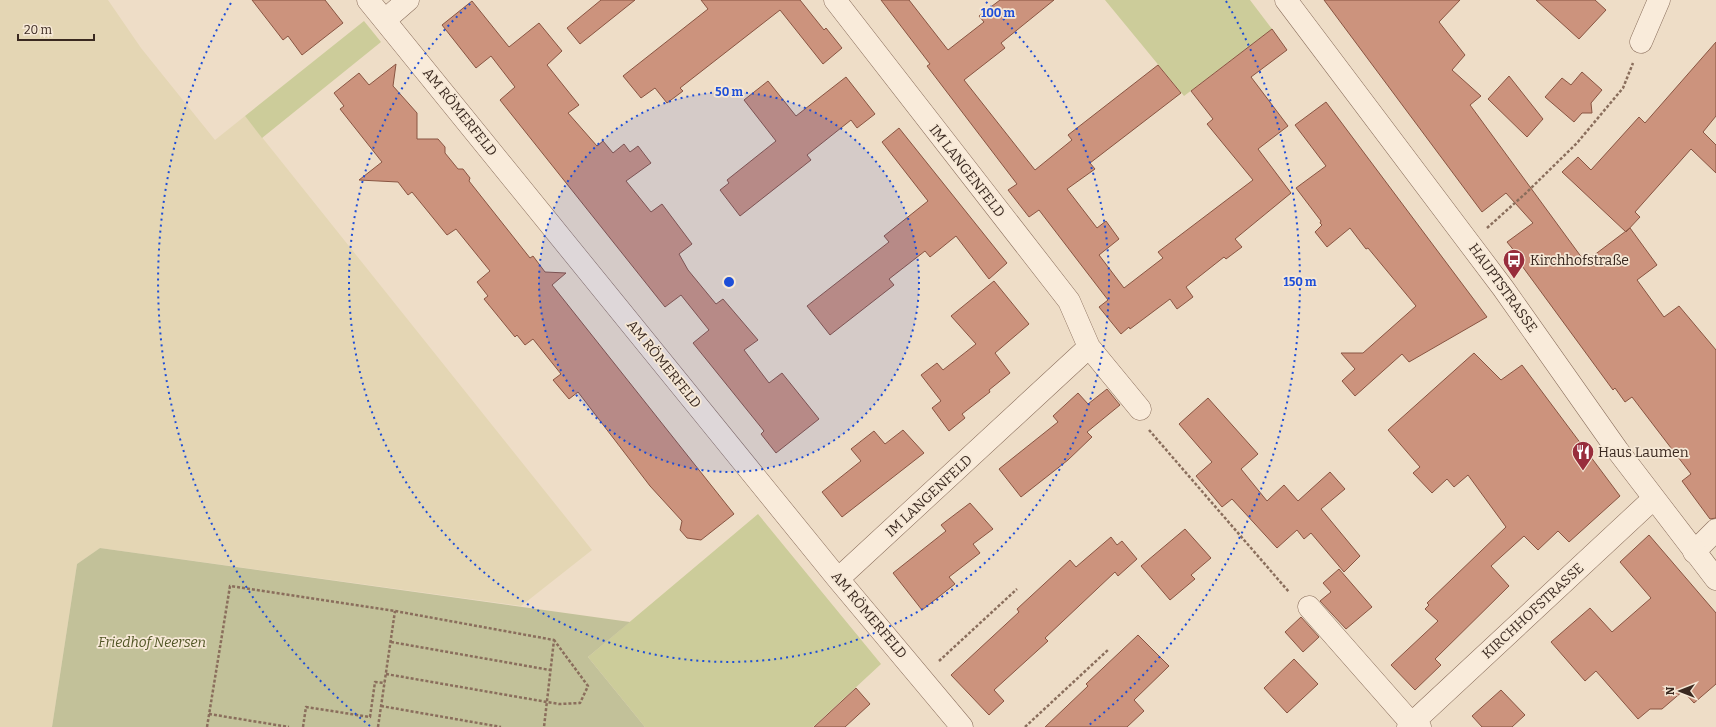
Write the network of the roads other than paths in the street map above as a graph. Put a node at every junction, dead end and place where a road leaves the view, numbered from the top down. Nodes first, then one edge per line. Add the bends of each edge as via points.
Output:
1 (368, 0) edge
2 (408, 0) edge
3 (835, 0) edge
4 (1286, 0) edge
5 (1659, 0) edge
6 (385, 20) junction
7 (1641, 42) road end
8 (1089, 347) junction
9 (1140, 409) road end
10 (1653, 499) junction
11 (1716, 530) edge
12 (1694, 552) junction
13 (838, 579) junction
14 (1716, 579) edge
15 (1309, 607) road end
16 (1413, 726) edge
17 (962, 727) edge

1 - 6 street, AM RÖMERFELD
2 - 6 street
3 - 8 street, IM LANGENFELD via 1069,301
4 - 10 street, HAUPTSTRASSE via 1469,243
5 - 7 street
6 - 13 street, AM RÖMERFELD
8 - 9 street, IM LANGENFELD
8 - 13 street, IM LANGENFELD
10 - 12 street, HAUPTSTRASSE
10 - 16 street, KIRCHHOFSTRASSE
11 - 12 street
12 - 14 street, HAUPTSTRASSE
13 - 17 street, AM RÖMERFELD
15 - 16 street, KIRCHHOFSTRASSE

